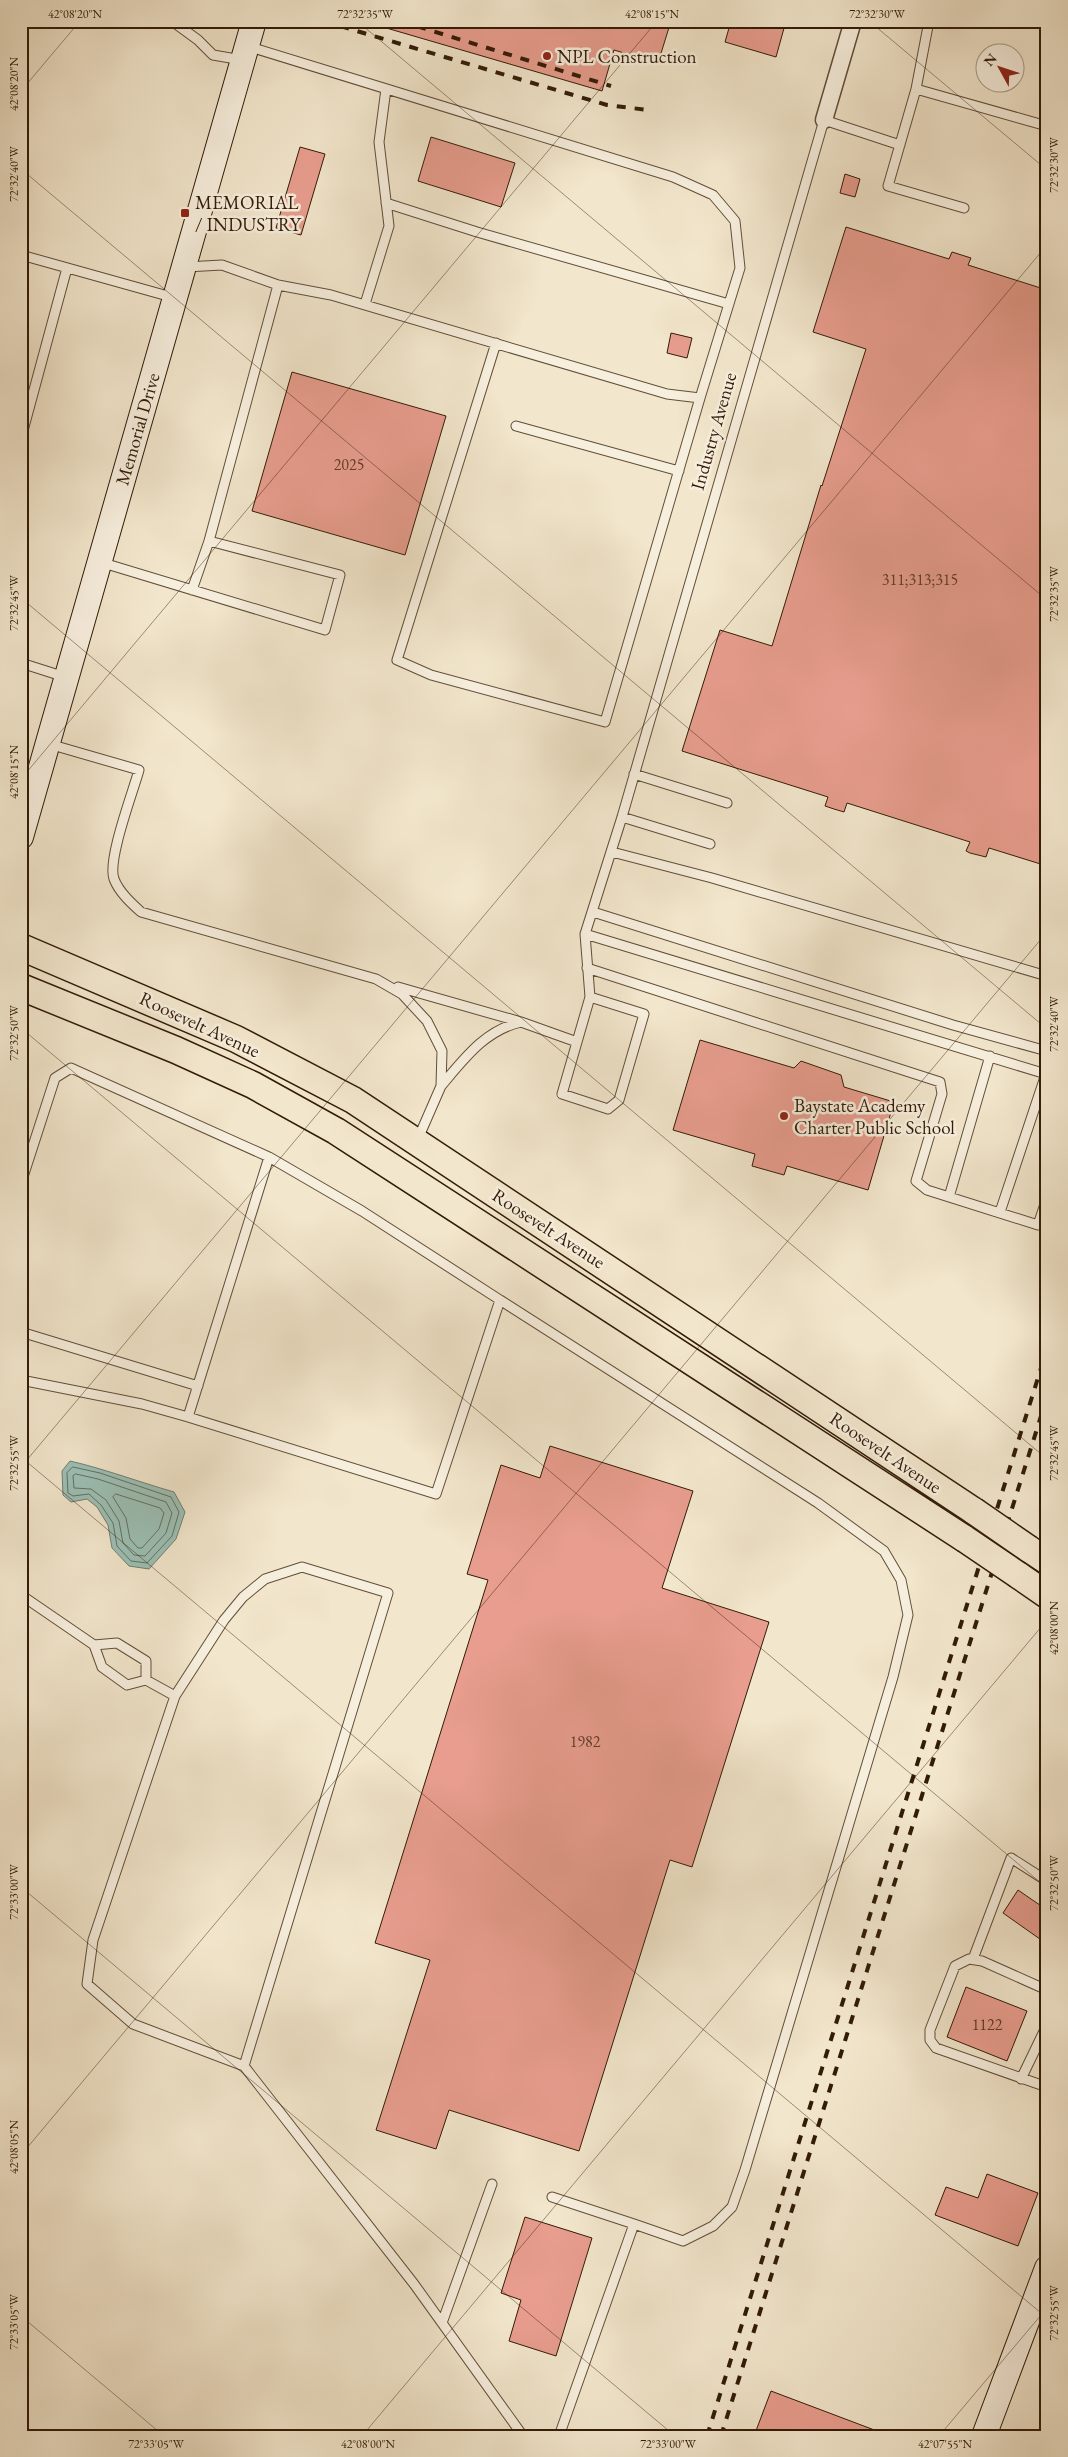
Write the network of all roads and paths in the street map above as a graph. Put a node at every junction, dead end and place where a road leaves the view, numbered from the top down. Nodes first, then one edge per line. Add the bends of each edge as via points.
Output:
1 (172, 21) edge
2 (254, 21) edge
3 (853, 21) edge
4 (930, 21) edge
5 (244, 53) junction
6 (386, 89) junction
7 (916, 89) junction
8 (824, 120) junction
9 (1047, 126) edge
10 (900, 145) junction
11 (386, 203) junction
12 (964, 208) dead end
13 (21, 255) edge
14 (184, 267) junction
15 (67, 268) junction
16 (278, 285) junction
17 (175, 298) junction
18 (365, 304) junction
19 (730, 304) junction
20 (496, 343) junction
21 (700, 398) junction
22 (516, 426) dead end
23 (21, 438) edge
24 (679, 470) junction
25 (209, 541) junction
26 (100, 562) junction
27 (192, 590) junction
28 (21, 663) edge
29 (68, 678) junction
30 (48, 744) junction
31 (634, 774) junction
32 (727, 804) dead end
33 (622, 817) junction
34 (21, 837) edge
35 (710, 844) dead end
36 (612, 852) junction
37 (593, 912) junction
38 (585, 934) junction
39 (21, 947) edge
40 (587, 968) junction
41 (1047, 976) edge
42 (383, 983) junction
43 (21, 987) edge
44 (590, 998) junction
45 (521, 1022) junction
46 (577, 1042) junction
47 (1047, 1051) edge
48 (990, 1056) junction
49 (441, 1086) junction
50 (417, 1141) junction
51 (269, 1157) junction
52 (21, 1183) edge
53 (949, 1197) junction
54 (1047, 1198) edge
55 (1000, 1212) junction
56 (500, 1300) junction
57 (21, 1332) edge
58 (21, 1380) edge
59 (198, 1386) junction
60 (188, 1417) junction
61 (1038, 1555) edge
62 (21, 1595) edge
63 (1047, 1595) edge
64 (94, 1645) junction
65 (146, 1680) junction
66 (175, 1696) junction
67 (1047, 1882) edge
68 (973, 1959) junction
69 (1047, 1990) edge
70 (1047, 2024) edge
71 (1043, 2043) edge
72 (244, 2066) junction
73 (1021, 2080) junction
74 (1047, 2088) edge
75 (492, 2184) dead end
76 (552, 2197) dead end
77 (634, 2224) junction
78 (1047, 2268) edge
79 (442, 2323) junction
80 (524, 2436) edge
81 (559, 2436) edge
82 (984, 2436) edge

1 - 5 lane via 213,55
2 - 5 street, Memorial Drive
3 - 8 street, Industry Avenue
4 - 7 lane
5 - 6 lane
5 - 14 street, Memorial Drive
6 - 11 lane via 379,142
6 - 19 lane via 673,177 713,195 735,221 740,268
7 - 9 lane
7 - 10 lane
8 - 10 lane
8 - 31 lane, Industry Avenue
10 - 12 lane via 888,186
11 - 18 lane via 389,226
11 - 19 lane
13 - 15 lane
14 - 16 lane via 222,265
14 - 17 street, Memorial Drive
15 - 17 lane
15 - 23 lane
16 - 18 lane
16 - 25 lane
17 - 26 street, Memorial Drive
18 - 20 lane
19 - 21 lane
20 - 21 lane via 667,394
20 - 24 lane via 397,660 431,675 605,722
21 - 24 lane
22 - 24 lane
25 - 27 lane
25 - 27 lane via 340,575 325,630
26 - 27 lane
26 - 29 street, Memorial Drive
28 - 29 lane
29 - 30 street, Memorial Drive
30 - 34 street, Memorial Drive
30 - 42 lane via 139,770 115,851 113,878 123,895 140,912
31 - 32 lane
31 - 33 lane, Industry Avenue
33 - 35 lane
33 - 36 lane, Industry Avenue
36 - 37 lane, Industry Avenue
36 - 41 lane
37 - 38 lane, Industry Avenue
37 - 47 lane via 952,1026
38 - 40 lane
38 - 48 lane
39 - 50 main road, Roosevelt Avenue via 236,1039 353,1100
40 - 44 lane
40 - 53 lane via 940,1082 942,1094 916,1181 927,1190
42 - 45 lane
42 - 49 lane via 402,994 427,1022 442,1051
43 - 63 main road, Roosevelt Avenue, bridge via 253,1085 336,1131
44 - 46 lane
44 - 46 lane via 644,1014 619,1100 608,1110 562,1094
45 - 46 lane
45 - 49 lane via 508,1025 474,1048
48 - 53 lane
48 - 55 lane via 1046,1074
49 - 50 lane
50 - 61 main road, Roosevelt Avenue, bridge
51 - 52 lane via 71,1068 55,1078
51 - 56 lane via 370,1216
51 - 59 lane
53 - 55 lane
54 - 55 lane via 1038,1225
56 - 60 lane via 436,1494
56 - 77 lane via 818,1503 884,1551 901,1580 908,1615 894,1677 732,2207 713,2226 683,2241
57 - 59 lane
58 - 60 lane via 142,1404
59 - 60 lane
62 - 64 lane
64 - 65 lane via 102,1667 127,1685
64 - 65 lane via 117,1643 146,1661
65 - 66 lane
66 - 72 lane via 93,1940 87,1984 133,2024
66 - 72 lane via 224,1620 243,1597 265,1579 302,1567 388,1592
67 - 68 lane via 1011,1858
68 - 69 lane via 982,1960
68 - 73 lane via 954,1966 932,2024 930,2040 936,2048
70 - 71 lane
71 - 73 lane
72 - 79 lane
73 - 74 lane
75 - 79 lane
76 - 77 lane
77 - 81 lane
78 - 82 street
79 - 80 lane

